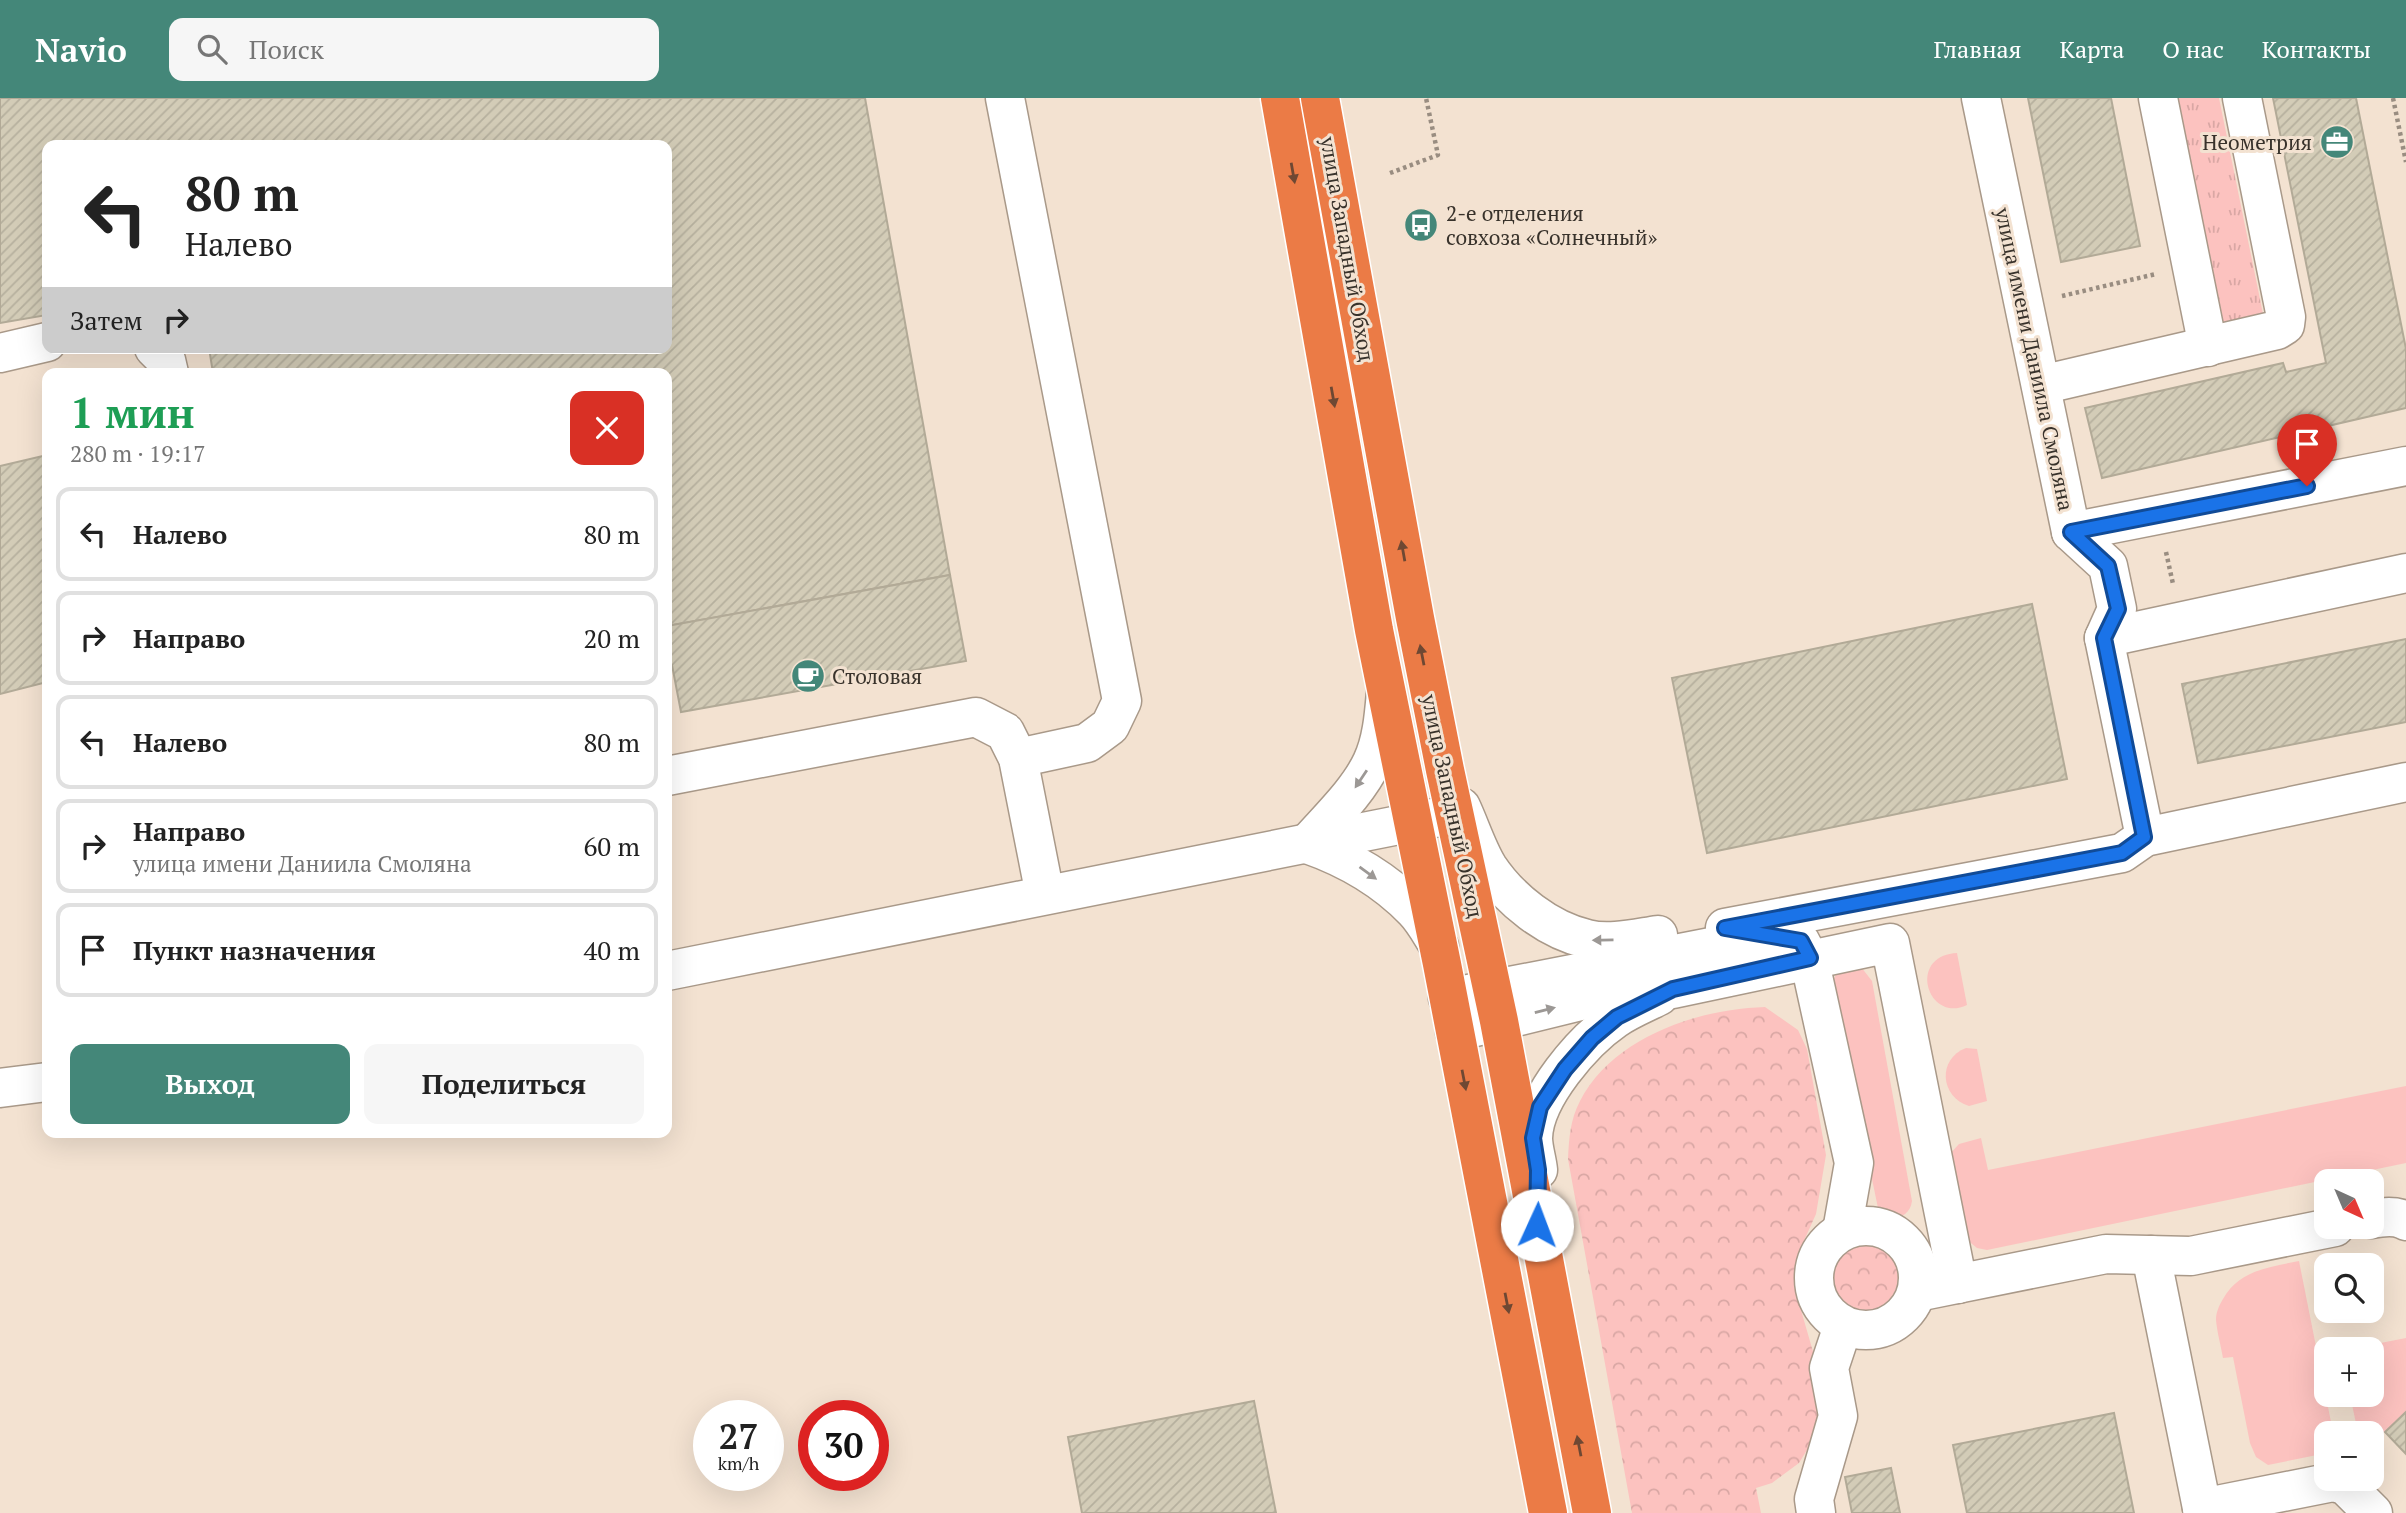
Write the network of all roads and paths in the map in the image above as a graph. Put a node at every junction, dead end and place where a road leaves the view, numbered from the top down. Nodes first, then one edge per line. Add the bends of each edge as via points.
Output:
1 (1005, 98) edge
2 (1280, 98) edge
3 (1320, 98) edge
4 (1426, 98) edge
5 (1981, 98) edge
6 (2158, 98) edge
7 (2242, 98) edge
8 (2393, 98) edge
9 (2406, 162) edge
10 (1390, 173) dead end
11 (2192, 266) junction
12 (2056, 297) dead end
13 (42, 343) edge
14 (2208, 347) junction
15 (0, 353) edge
16 (2041, 385) junction
17 (2406, 467) edge
18 (2158, 516) junction
19 (2071, 532) junction
20 (2406, 573) edge
21 (2181, 621) junction
22 (2104, 638) junction
23 (1386, 691) junction
24 (1018, 758) junction
25 (1445, 771) junction
26 (672, 775) edge
27 (2406, 782) edge
28 (1454, 814) junction
29 (1412, 821) junction
30 (2144, 837) junction
31 (1307, 844) junction
32 (1045, 895) junction
33 (1725, 928) junction
34 (1768, 936) junction
35 (1438, 946) junction
36 (1810, 958) junction
37 (672, 970) edge
38 (1673, 989) junction
39 (1496, 1005) junction
40 (1452, 1015) junction
41 (42, 1083) edge
42 (0, 1088) edge
43 (2384, 1217) edge
44 (2406, 1221) edge
45 (1537, 1225) junction
46 (1842, 1231) junction
47 (2314, 1231) edge
48 (2151, 1255) junction
49 (1958, 1284) junction
50 (1917, 1292) junction
51 (1843, 1326) junction
52 (2202, 1511) edge
53 (1548, 1513) edge
54 (1592, 1513) edge
55 (1816, 1513) edge
56 (2373, 1513) edge

1 - 24 street via 1122,701 1110,726 1087,743
2 -> 23 highway, улица Западный Обход
25 -> 3 highway, улица Западный Обход
4 - 10 path via 1438,155
5 - 16 street, улица имени Даниила Смоляна
6 - 11 street
7 - 14 street via 2285,325
8 - 9 path
11 - 12 path
11 - 14 street
13 - 15 street
14 - 16 street
16 - 19 street, улица имени Даниила Смоляна
17 - 18 street, улица имени Даниила Смоляна
18 - 19 street, улица имени Даниила Смоляна
18 - 21 path
19 - 22 street via 2108,566 2118,609
20 - 21 street
21 - 22 street
22 - 30 street
23 - 29 highway, улица Западный Обход
23 -> 31 street via 1373,761
24 - 26 street via 1005,732 976,717
24 - 32 street
25 - 28 highway, улица Западный Обход
33 -> 25 street via 1589,940 1551,925 1514,899 1488,866
27 - 30 street
28 - 29 street
28 - 39 highway, улица Западный Обход
29 - 31 street
29 - 35 highway, улица Западный Обход
30 - 33 street via 2122,853
31 - 32 street
31 -> 35 street via 1348,860 1387,887 1416,911
32 - 37 street
33 - 34 street
34 - 36 street via 1801,941
34 - 39 street
35 - 40 highway, улица Западный Обход
36 - 38 street
36 - 46 street via 1854,1163
36 - 49 street via 1890,943
39 -> 38 street
38 - 45 street via 1617,1017 1592,1038 1540,1107 1533,1138 1538,1170
39 - 40 street
39 - 45 highway, улица Западный Обход
40 -> 53 highway, улица Западный Обход
41 - 42 street
43 - 44 street
54 -> 45 highway, улица Западный Обход
46 - 50 street via 1858,1225 1875,1226 1906,1243 1917,1266
46 - 51 street via 1819,1253 1814,1286 1828,1315
47 - 48 street via 2191,1256
48 - 49 street via 2106,1254
48 - 52 street
49 - 50 street
50 - 51 street via 1895,1322 1861,1331
51 - 55 street via 1829,1368 1838,1416 1814,1499
52 - 56 street via 2333,1482 2345,1485

